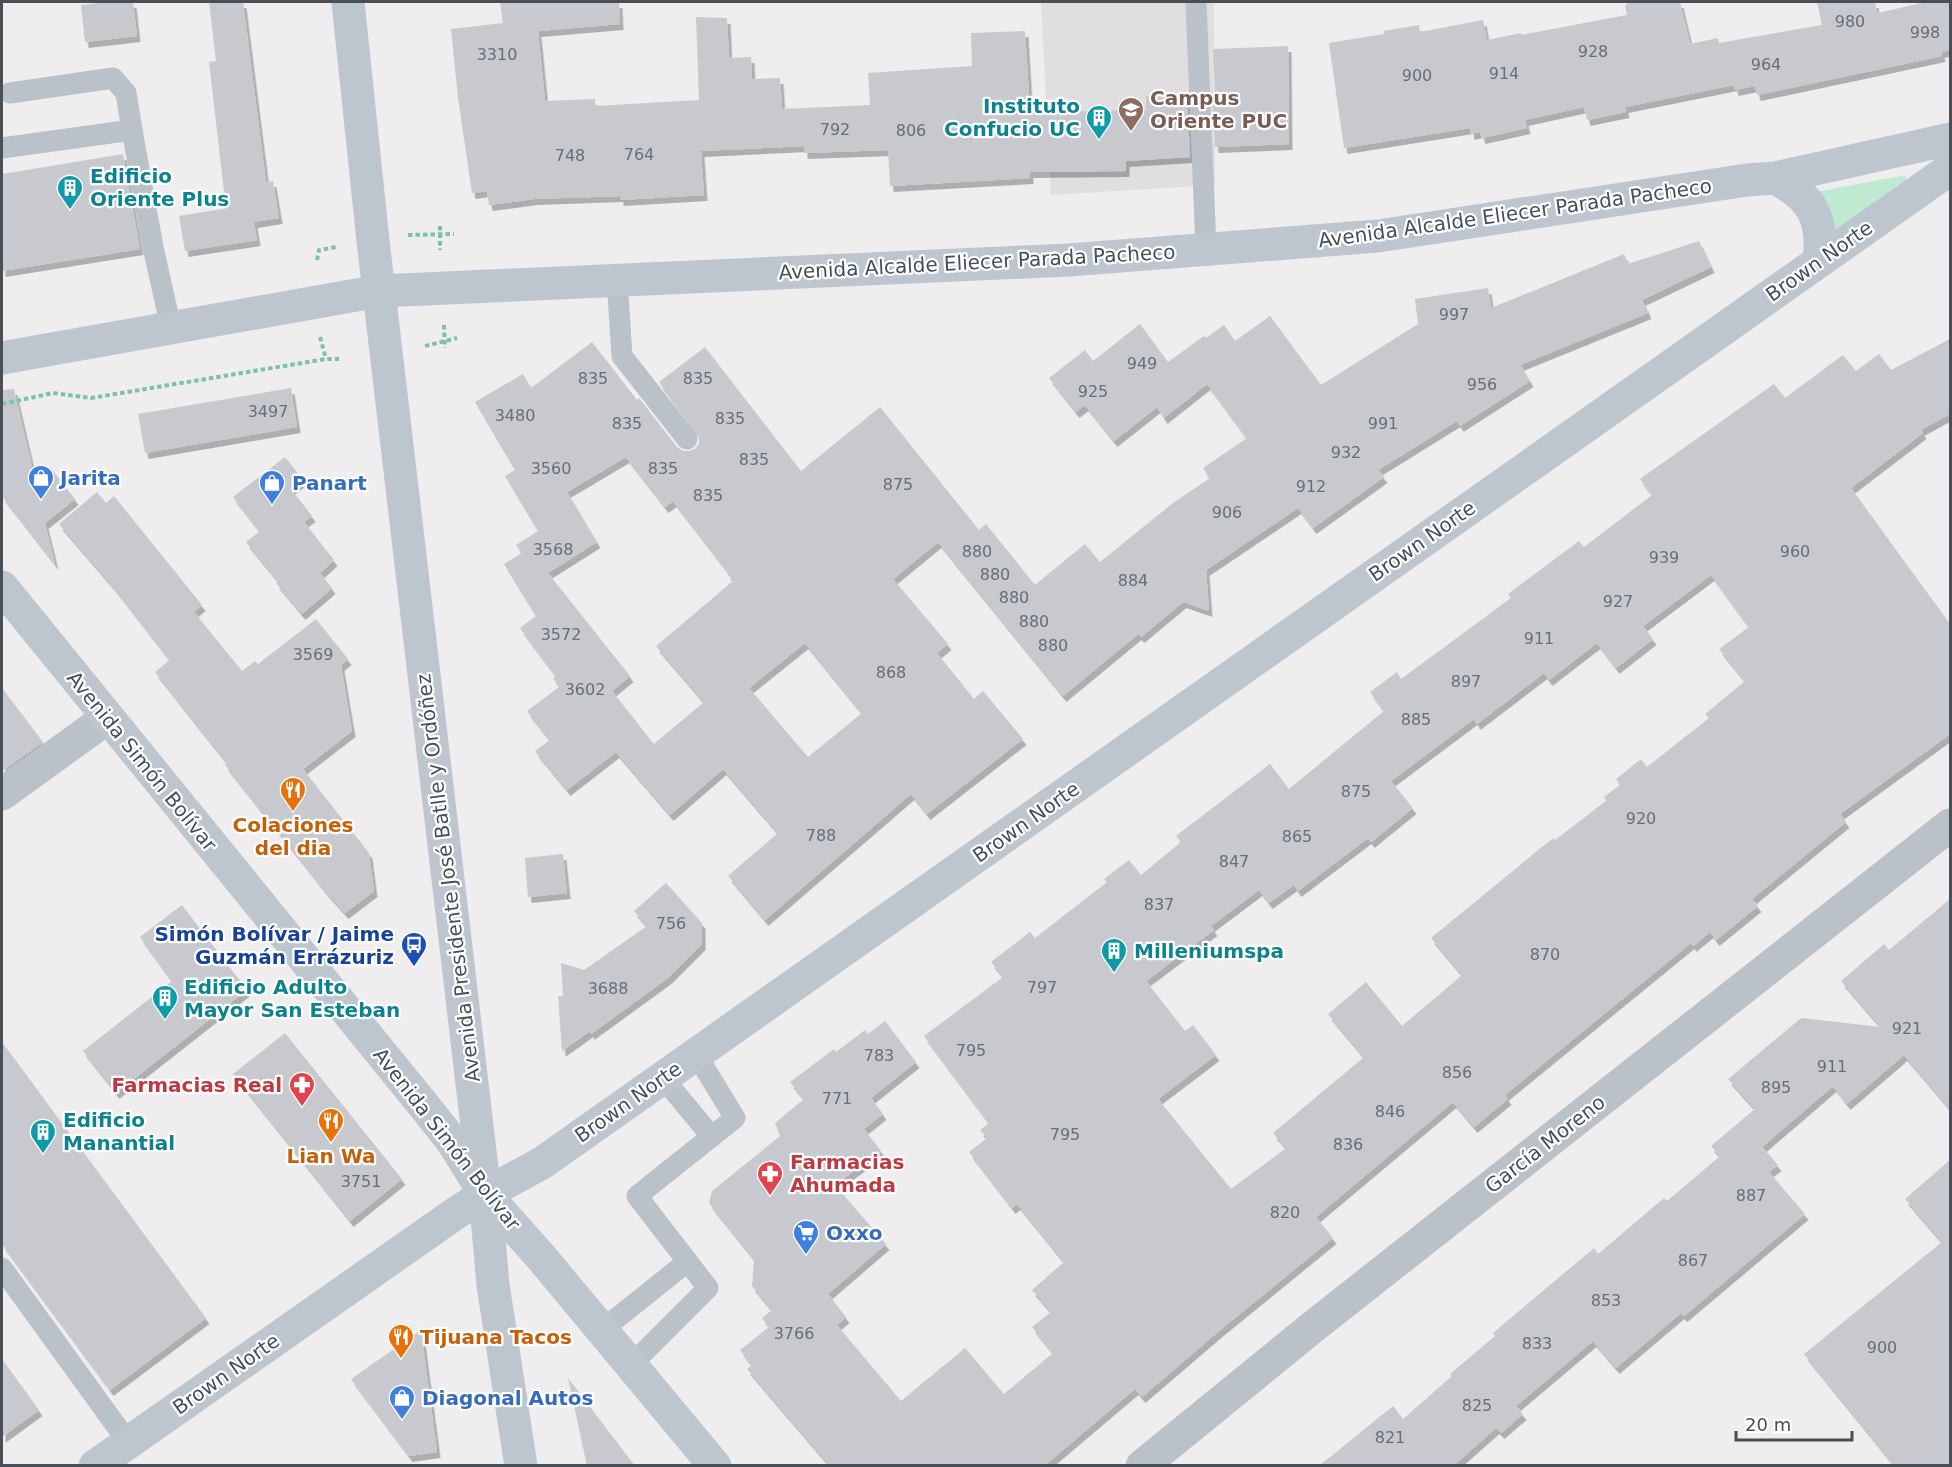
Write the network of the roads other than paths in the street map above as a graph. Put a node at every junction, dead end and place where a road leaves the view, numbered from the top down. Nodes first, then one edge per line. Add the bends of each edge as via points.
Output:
1 (348, 2) edge
2 (1196, 2) edge
3 (10, 93) dead end
4 (132, 130) junction
5 (1950, 139) edge
6 (2, 148) edge
7 (1950, 169) edge
8 (1775, 178) junction
9 (1206, 249) junction
10 (1819, 261) junction
11 (617, 280) junction
12 (379, 291) junction
13 (171, 328) junction
14 (2, 358) edge
15 (687, 439) dead end
16 (2, 587) edge
17 (107, 718) junction
18 (2, 794) edge
19 (1950, 825) edge
20 (696, 1054) junction
21 (663, 1078) junction
22 (712, 1137) junction
23 (485, 1194) junction
24 (687, 1262) junction
25 (2, 1268) edge
26 (602, 1330) junction
27 (631, 1365) junction
28 (128, 1442) junction
29 (95, 1466) edge
30 (521, 1466) edge
31 (715, 1466) edge
32 (1142, 1466) edge

1 - 12 street, Avenida Presidente José Batlle y Ordóñez
2 - 9 lane
3 - 4 lane via 113,78 126,93
4 - 6 lane
4 - 13 lane
5 - 8 street, Avenida Alcalde Eliecer Parada Pacheco
7 - 10 street, Brown Norte
8 - 9 street, Avenida Alcalde Eliecer Parada Pacheco via 1378,236
8 - 10 street via 1795,189 1811,207 1821,242
9 - 11 street, Avenida Alcalde Eliecer Parada Pacheco via 1069,260
10 - 20 street, Brown Norte
11 - 12 street, Avenida Alcalde Eliecer Parada Pacheco
11 - 15 lane via 622,356
12 - 13 street, Avenida Alcalde Eliecer Parada Pacheco
12 - 23 street, Avenida Presidente José Batlle y Ordóñez
13 - 14 street, Avenida Alcalde Eliecer Parada Pacheco
16 - 17 street, Avenida Simón Bolívar
17 - 18 street
17 - 23 street, Avenida Simón Bolívar via 425,1107
19 - 32 street, García Moreno
20 - 21 street, Brown Norte
20 - 22 lane via 735,1118
21 - 22 lane
21 - 23 street, Brown Norte via 542,1163
22 - 24 lane via 637,1196
23 - 26 street, Avenida Simón Bolívar
23 - 28 street, Brown Norte
23 - 30 street, Avenida Presidente José Batlle y Ordóñez via 493,1285
24 - 26 lane
24 - 27 lane via 708,1288
25 - 28 lane
26 - 27 street, Avenida Simón Bolívar
27 - 31 street, Avenida Simón Bolívar
28 - 29 street, Brown Norte

